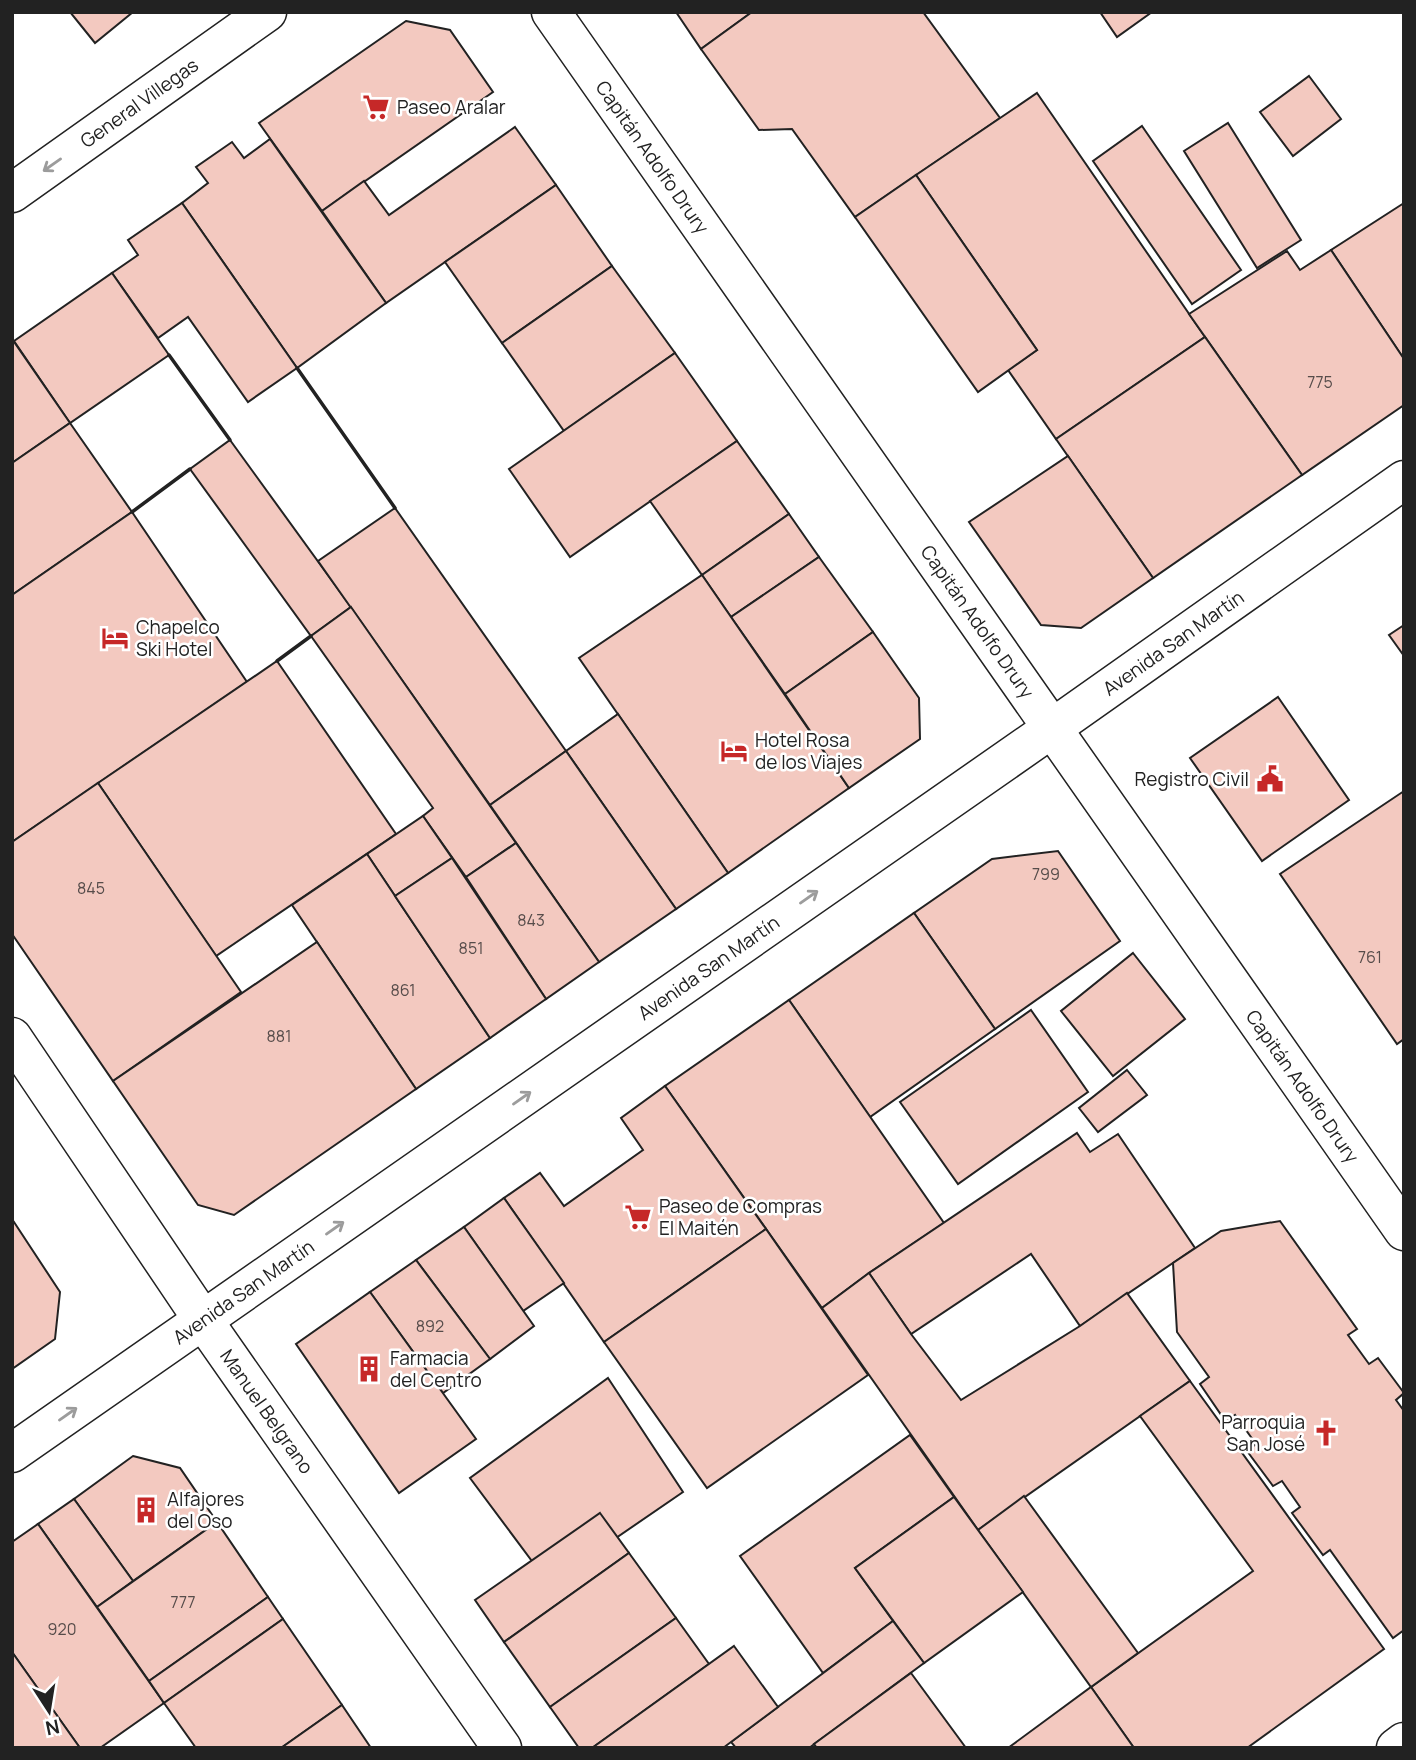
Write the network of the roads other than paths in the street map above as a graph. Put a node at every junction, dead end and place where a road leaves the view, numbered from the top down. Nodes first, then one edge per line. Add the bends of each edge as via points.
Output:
1 (267, 12) edge
2 (551, 12) edge
3 (12, 193) edge
4 (1404, 480) edge
5 (1051, 729) junction
6 (12, 1037) edge
7 (1404, 1231) edge
8 (203, 1320) junction
9 (12, 1453) edge
10 (1404, 1742) edge
11 (502, 1748) edge
12 (1396, 1748) edge

1 -> 3 street, General Villegas
2 - 5 street, Capitán Adolfo Drury
4 - 5 street, Avenida San Martín
5 - 7 street, Capitán Adolfo Drury
8 -> 5 street, Avenida San Martín
6 - 8 street, Manuel Belgrano
9 -> 8 street, Avenida San Martín
8 - 11 street, Manuel Belgrano
10 - 12 street

